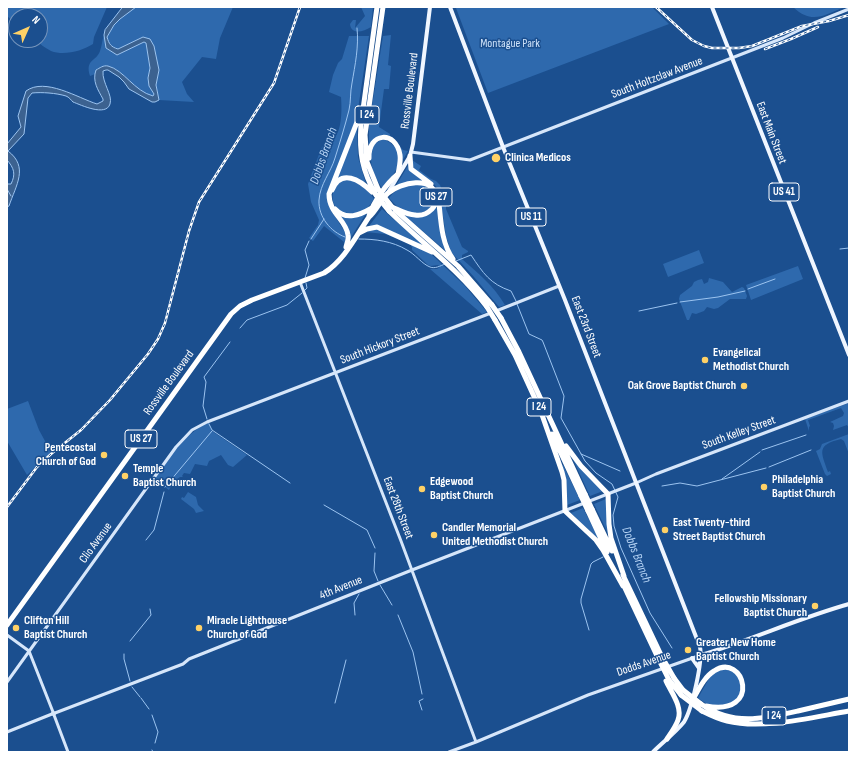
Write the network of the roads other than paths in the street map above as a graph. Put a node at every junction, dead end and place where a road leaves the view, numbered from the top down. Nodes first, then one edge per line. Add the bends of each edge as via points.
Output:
1 (377, 7) edge
2 (383, 7) edge
3 (430, 7) edge
4 (450, 7) edge
5 (712, 7) edge
6 (849, 9) edge
7 (732, 58) junction
8 (364, 99) junction
9 (503, 147) junction
10 (411, 154) junction
11 (369, 169) junction
12 (398, 174) junction
13 (388, 193) junction
14 (376, 195) junction
15 (372, 208) junction
16 (390, 209) junction
17 (369, 217) junction
18 (355, 237) junction
19 (345, 251) junction
20 (440, 257) junction
21 (458, 266) junction
22 (300, 282) junction
23 (559, 286) junction
24 (490, 306) junction
25 (498, 319) junction
26 (849, 355) edge
27 (335, 372) junction
28 (849, 400) edge
29 (541, 412) junction
30 (207, 422) joint
31 (556, 431) junction
32 (636, 483) junction
33 (608, 494) junction
34 (583, 495) junction
35 (590, 510) junction
36 (565, 511) junction
37 (412, 570) junction
38 (624, 576) junction
39 (623, 586) junction
40 (849, 604) edge
41 (7, 625) edge
42 (646, 628) junction
43 (7, 635) edge
44 (652, 642) junction
45 (699, 644) junction
46 (30, 651) junction
47 (709, 652) junction
48 (701, 655) junction
49 (659, 658) junction
50 (692, 658) junction
51 (699, 668) junction
52 (670, 680) junction
53 (7, 682) edge
54 (849, 699) edge
55 (692, 702) junction
56 (702, 707) junction
57 (849, 711) edge
58 (54, 714) junction
59 (7, 732) edge
60 (667, 739) junction
61 (476, 742) junction
62 (68, 752) edge
63 (449, 752) edge
64 (653, 752) edge

1 - 8 highway, I 24
2 - 11 highway, I 24 via 366,127 365,147
3 - 10 main road, Rossville Boulevard
4 - 9 main road, East 23rd Street / US 11
5 - 7 main road, East Main Street / US 41
6 - 7 street, South Holtzclaw Avenue
7 - 9 street, South Holtzclaw Avenue
7 - 26 main road, East Main Street / US 41
8 - 14 highway, I 24 via 360,154 366,176
8 - 19 highway via 359,119 329,194 331,206 347,232
9 - 10 street, South Holtzclaw Avenue via 470,160
9 - 23 main road, East 23rd Street / US 11
10 - 12 main road, Rossville Boulevard
10 - 21 highway via 411,169 433,185 438,192 444,243
11 - 12 highway via 372,144 378,138 386,137 392,140 399,150
11 - 16 highway, I 24, bridge
12 - 13 main road, Rossville Boulevard
12 - 15 highway, Rossville Boulevard
13 - 16 highway, US 27 via 405,184 416,182 429,186 436,196 434,207 422,215
13 - 17 highway, Rossville Boulevard / US 27
14 - 15 highway via 354,178 339,180 333,188 333,205 342,214 356,216
14 - 16 highway, I 24, bridge
15 - 17 highway, Rossville Boulevard
16 - 20 highway, I 24
16 - 21 highway, I 24
17 - 18 highway, Rossville Boulevard / US 27
18 - 19 highway, Rossville Boulevard / US 27
18 - 20 highway via 366,229 377,227
19 - 22 highway, Rossville Boulevard / US 27 via 338,262 328,270
20 - 24 highway, I 24
21 - 24 highway, I 24
22 - 27 street, East 28th Street
22 - 41 highway, Rossville Boulevard / US 27 via 248,302 232,314
23 - 27 street, South Hickory Street
23 - 32 main road, East 23rd Street / US 11
24 - 25 highway, I 24, bridge
25 - 29 highway, I 24
25 - 31 highway, I 24 via 519,352
27 - 30 street, South Hickory Street
27 - 37 street, East 28th Street
28 - 32 street, South Kelley Street
29 - 34 highway, I 24
29 - 36 highway via 564,480
30 - 46 street, Clio Avenue via 192,430 176,447
31 - 33 highway via 574,458
31 - 34 highway, I 24
32 - 33 street, 4th Avenue
32 - 45 main road, East 23rd Street / US 11
33 - 36 street, 4th Avenue
33 - 38 highway via 611,538
34 - 35 highway, I 24, bridge
35 - 38 highway, I 24
35 - 39 highway, I 24
36 - 37 street, 4th Avenue
36 - 39 highway via 596,540
37 - 58 street, 4th Avenue
37 - 61 street, East 28th Street
38 - 42 highway, I 24
39 - 42 highway, I 24
40 - 47 main road, Dodds Avenue
42 - 44 highway, I 24
43 - 46 street
44 - 49 highway, I 24
44 - 49 highway, I 24
45 - 47 main road
45 - 48 main road, East 23rd Street / US 11
46 - 53 street, Clio Avenue
46 - 58 street
47 - 48 main road, Dodds Avenue
48 - 50 street, Dodds Avenue
48 - 51 main road, East 23rd Street
49 - 52 highway, I 24, bridge
50 - 51 main road
50 - 61 street, Dodds Avenue via 588,695
51 - 55 main road, East 23rd Street
52 - 56 highway, I 24, bridge via 682,693
52 - 60 highway via 679,713 678,721
54 - 56 highway, I 24 via 754,719 718,714
55 - 56 highway via 707,677 715,670 729,668 737,672 744,686 740,698 726,707
55 - 60 main road, East 23rd Street via 684,722
56 - 57 highway, I 24 via 718,719 758,724
58 - 59 street, 4th Avenue
58 - 62 street
60 - 64 main road, East 23rd Street
61 - 63 street, Dodds Avenue

